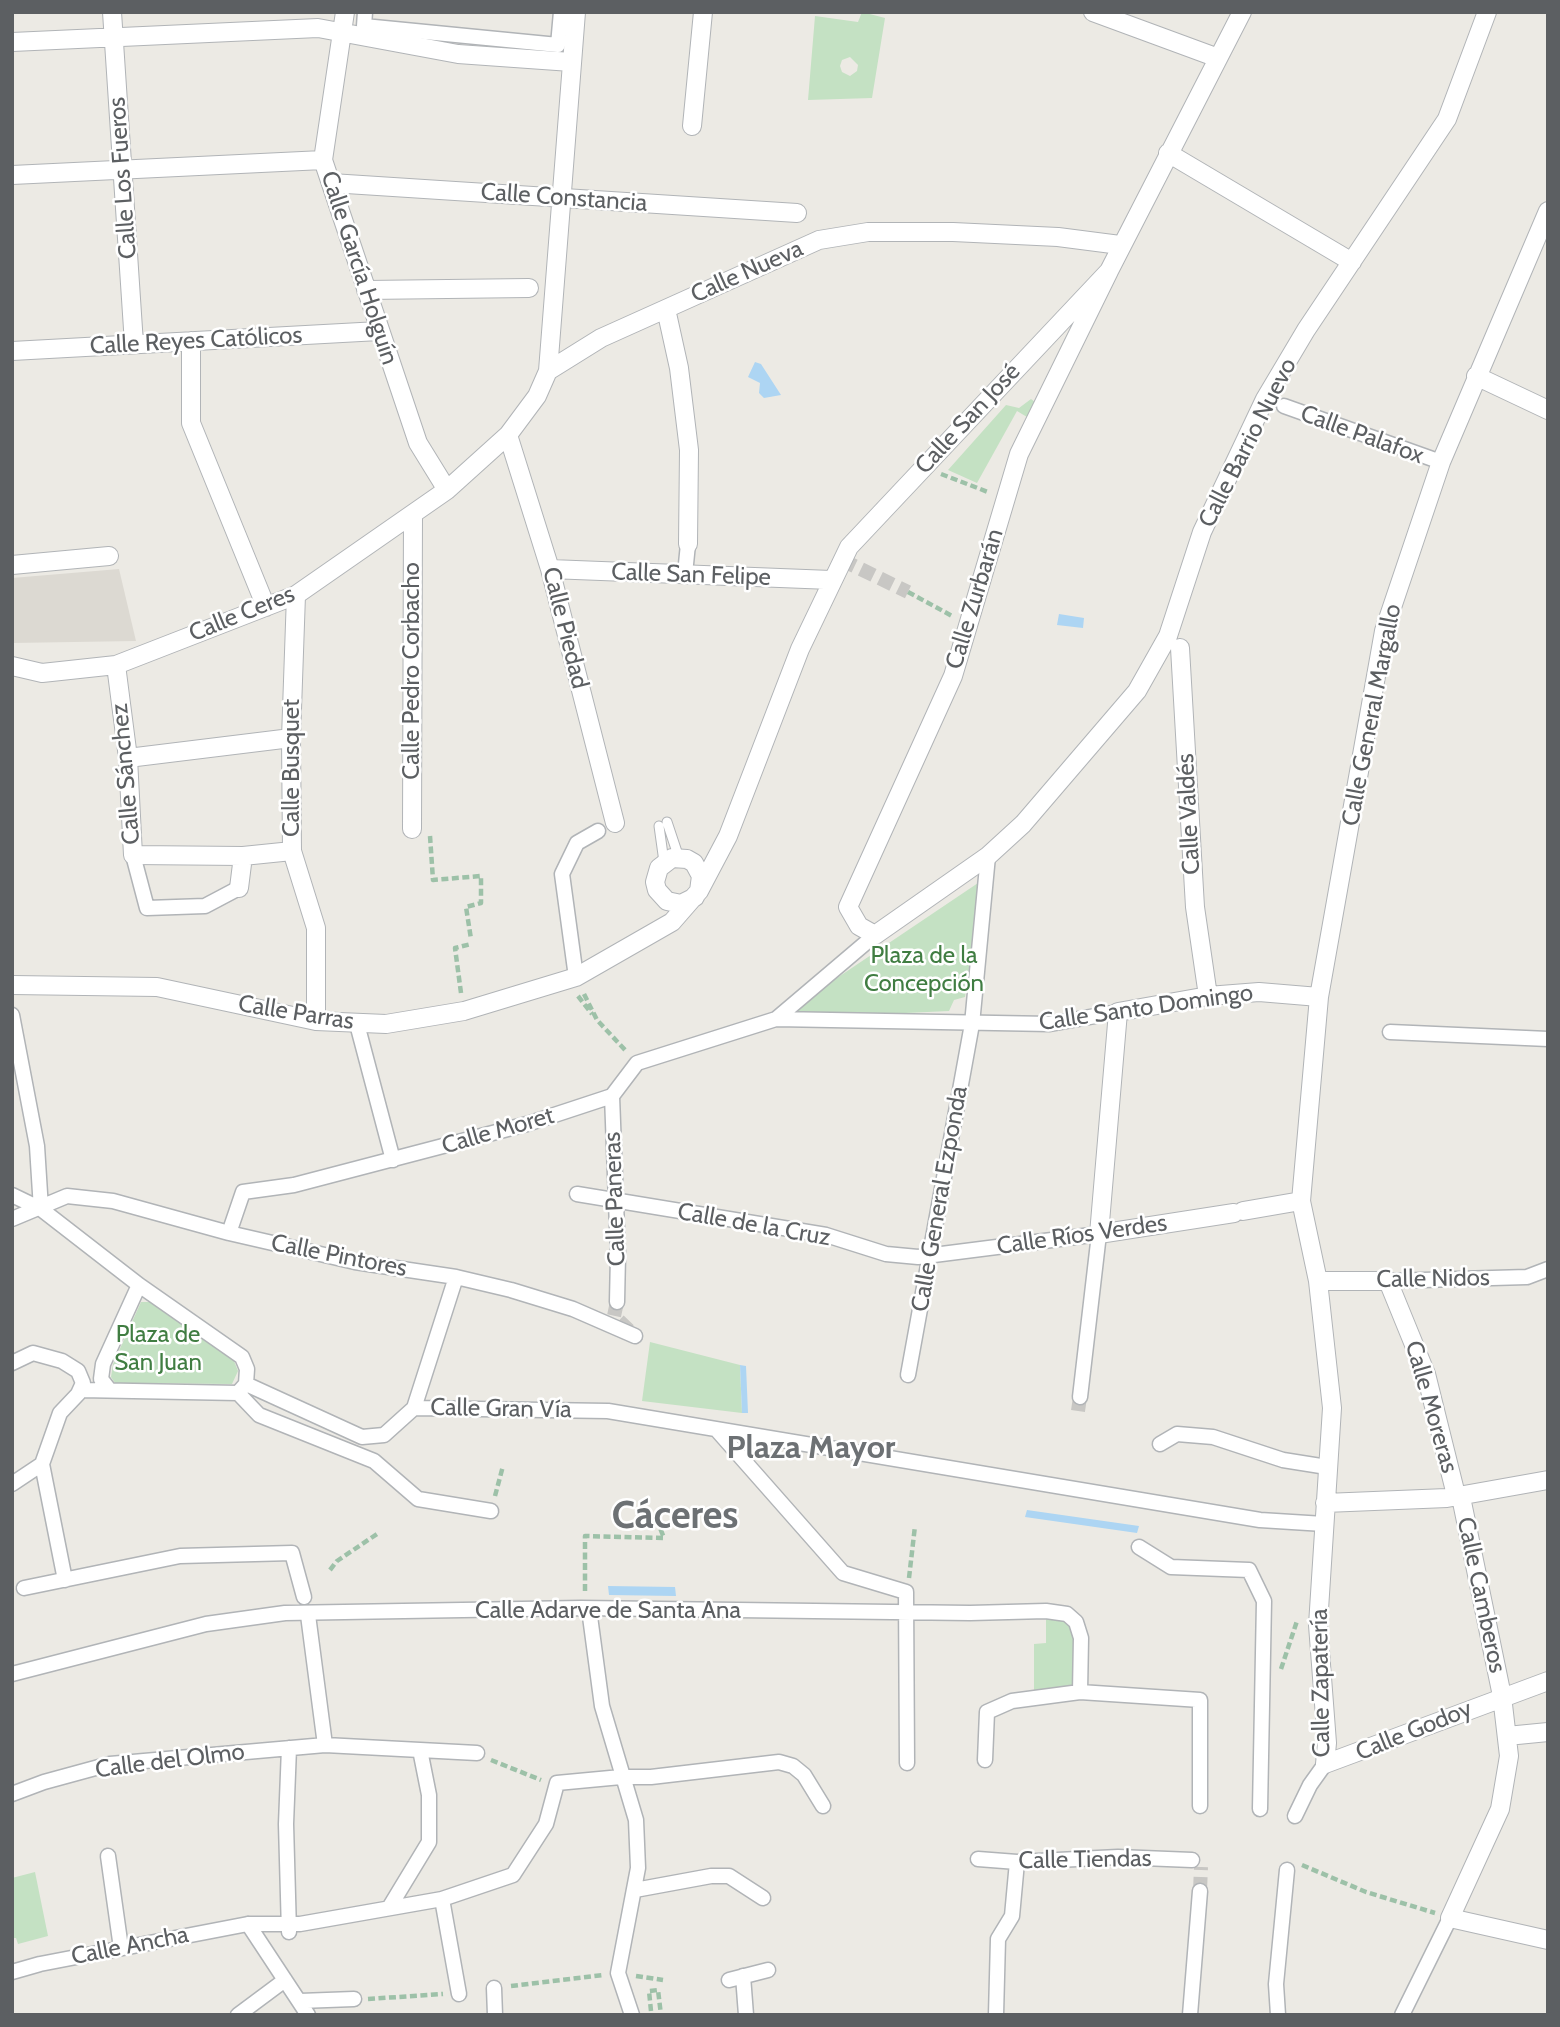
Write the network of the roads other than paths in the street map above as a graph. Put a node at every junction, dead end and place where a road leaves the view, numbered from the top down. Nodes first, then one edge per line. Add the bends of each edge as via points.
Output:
1 (112, 12) edge
2 (345, 12) edge
3 (365, 12) edge
4 (561, 12) edge
5 (576, 12) edge
6 (703, 12) edge
7 (1093, 12) edge
8 (1487, 12) edge
9 (1239, 14) edge
10 (1137, 19) edge
11 (343, 34) junction
12 (114, 37) junction
13 (12, 42) edge
14 (1217, 58) junction
15 (571, 62) junction
16 (692, 126) dead end
17 (1168, 153) junction
18 (323, 160) junction
19 (122, 169) junction
20 (12, 175) edge
21 (331, 183) junction
22 (561, 198) junction
23 (1548, 211) edge
24 (797, 213) dead end
25 (1120, 245) junction
26 (1352, 262) junction
27 (1109, 271) junction
28 (528, 288) dead end
29 (366, 290) junction
30 (666, 309) junction
31 (379, 331) junction
32 (191, 341) junction
33 (134, 344) junction
34 (12, 351) edge
35 (548, 371) junction
36 (1476, 376) junction
37 (1284, 407) dead end
38 (1548, 410) edge
39 (508, 435) junction
40 (1441, 462) junction
41 (447, 490) junction
42 (413, 514) junction
43 (688, 544) joint
44 (109, 556) dead end
45 (12, 565) edge
46 (550, 569) junction
47 (685, 574) junction
48 (831, 580) junction
49 (296, 594) junction
50 (266, 607) junction
51 (1174, 642) junction
52 (116, 665) junction
53 (12, 666) edge
54 (291, 738) junction
55 (128, 758) junction
56 (615, 823) dead end
57 (412, 829) road end
58 (598, 831) dead end
59 (292, 850) junction
60 (133, 855) junction
61 (243, 856) junction
62 (989, 856) junction
63 (672, 860) junction
64 (239, 888) joint
65 (697, 894) junction
66 (875, 935) junction
67 (571, 979) junction
68 (12, 985) edge
69 (1208, 996) junction
70 (1319, 997) junction
71 (1118, 1012) junction
72 (12, 1014) edge
73 (776, 1019) junction
74 (316, 1021) junction
75 (357, 1024) junction
76 (972, 1024) junction
77 (1390, 1031) dead end
78 (1548, 1039) edge
79 (612, 1096) junction
80 (393, 1160) junction
81 (577, 1194) dead end
82 (12, 1195) edge
83 (616, 1201) junction
84 (1301, 1202) junction
85 (41, 1209) junction
86 (12, 1219) edge
87 (229, 1233) junction
88 (1099, 1234) junction
89 (930, 1256) junction
90 (1548, 1269) edge
91 (456, 1277) junction
92 (1318, 1281) junction
93 (1388, 1281) junction
94 (139, 1285) junction
95 (617, 1302) tunnel mouth
96 (635, 1336) dead end
97 (12, 1363) edge
98 (103, 1364) junction
99 (78, 1371) junction
100 (908, 1375) dead end
101 (108, 1388) junction
102 (242, 1388) junction
103 (80, 1390) junction
104 (1080, 1397) tunnel mouth
105 (414, 1408) junction
106 (716, 1429) junction
107 (1160, 1444) dead end
108 (42, 1464) junction
109 (1327, 1464) junction
110 (1548, 1480) edge
111 (12, 1484) edge
112 (1456, 1495) junction
113 (1325, 1503) junction
114 (491, 1511) road end
115 (1324, 1524) junction
116 (1139, 1547) dead end
117 (65, 1580) junction
118 (24, 1588) dead end
119 (304, 1597) dead end
120 (589, 1609) junction
121 (907, 1613) junction
122 (308, 1615) junction
123 (12, 1674) edge
124 (1548, 1681) edge
125 (1080, 1692) junction
126 (1502, 1696) junction
127 (1548, 1732) edge
128 (1507, 1737) junction
129 (325, 1745) junction
130 (289, 1748) junction
131 (420, 1750) junction
132 (477, 1753) road end
133 (985, 1760) dead end
134 (907, 1763) dead end
135 (1325, 1764) junction
136 (621, 1777) junction
137 (12, 1794) edge
138 (822, 1806) dead end
139 (1200, 1806) dead end
140 (1260, 1808) dead end
141 (1295, 1816) dead end
142 (108, 1856) dead end
143 (978, 1859) dead end
144 (1192, 1860) dead end
145 (1017, 1862) junction
146 (1290, 1866) road end
147 (635, 1890) junction
148 (1200, 1891) tunnel mouth
149 (763, 1898) dead end
150 (442, 1899) junction
151 (388, 1908) junction
152 (1450, 1917) junction
153 (248, 1924) junction
154 (289, 1928) junction
155 (1548, 1940) edge
156 (121, 1948) junction
157 (768, 1970) dead end
158 (12, 1972) edge
159 (285, 1980) junction
160 (494, 1988) dead end
161 (459, 1994) dead end
162 (354, 2000) dead end
163 (300, 2001) junction
164 (242, 2011) edge
165 (308, 2015) edge
166 (495, 2015) edge
167 (632, 2015) edge
168 (746, 2015) edge
169 (996, 2015) edge
170 (1190, 2015) edge
171 (1278, 2015) edge
172 (1402, 2015) edge

1 - 12 street, Calle Los Fueros
2 - 11 street, Calle García Holguín
3 - 4 street via 364,26 558,44
5 - 15 street
6 - 16 street
7 - 10 street
8 - 26 street, Calle Barrio Nuevo via 1447,120
9 - 14 street, Calle San José
10 - 14 street
11 - 12 street via 318,28
11 - 15 street via 458,54
11 - 18 street, Calle García Holguín
12 - 13 street
12 - 19 street, Calle Los Fueros
14 - 17 street, Calle San José
15 - 22 street
17 - 25 street, Calle San José
17 - 26 street
18 - 19 street
18 - 21 street, Calle García Holguín
19 - 20 street
19 - 33 street, Calle Los Fueros
21 - 22 street, Calle Constancia
21 - 29 street, Calle García Holguín
22 - 24 street, Calle Constancia
22 - 35 street
23 - 36 street, Calle General Margallo
25 - 27 street, Calle San José
25 - 30 street, Calle Nueva via 1045,236 868,232 819,240
26 - 51 street, Calle Barrio Nuevo via 1265,399 1202,532
27 - 48 street, Calle San José via 849,547
27 - 66 street, Calle Zurbarán via 1019,454 943,702 848,907 859,926
28 - 29 street
29 - 31 street, Calle García Holguín
30 - 35 street, Calle Nueva via 601,338
30 - 43 street via 689,450
31 - 32 street, Calle Reyes Católicos
31 - 41 street, Calle García Holguín via 418,443
32 - 33 street, Calle Reyes Católicos
32 - 50 street via 191,423
33 - 34 street, Calle Reyes Católicos
35 - 39 street via 537,396
36 - 38 street
36 - 40 street, Calle General Margallo
37 - 40 street, Calle Palafox
39 - 41 street
39 - 46 street, Calle Piedad
40 - 70 street, Calle General Margallo via 1384,631
41 - 42 street, Calle Ceres
42 - 49 street, Calle Ceres
42 - 57 street, Calle Pedro Corbacho
43 - 47 street
44 - 45 street
46 - 47 street, Calle San Felipe
46 - 56 street, Calle Piedad
47 - 48 street, Calle San Felipe
48 - 65 street, Calle San José via 729,836
49 - 50 street, Calle Ceres
49 - 54 street, Calle Busquet
50 - 52 street, Calle Ceres
51 - 62 street, Calle Barrio Nuevo via 1023,824
51 - 69 street, Calle Valdés via 1195,907
52 - 53 street, Calle Ceres via 42,673
52 - 55 street, Calle Sánchez
54 - 55 street
54 - 59 street, Calle Busquet
55 - 60 street, Calle Sánchez
58 - 67 street via 577,843 562,874
59 - 61 street
59 - 74 street, Calle Busquet via 317,928
60 - 61 street
60 - 64 street, Calle Sánchez via 148,908 205,906
61 - 64 street
62 - 66 street
62 - 76 street
63 - 63 lane via 663,824
63 - 65 street via 687,859 698,869
63 - 65 street via 656,875 661,896 674,904 689,902
65 - 67 street, Calle Parras via 672,922
66 - 73 street
67 - 75 street, Calle Parras via 464,1010 386,1024
68 - 74 street, Calle Parras via 157,987
69 - 70 street, Calle Santo Domingo via 1259,992
69 - 71 street, Calle Santo Domingo
70 - 84 street, Calle General Margallo
71 - 76 street, Calle Santo Domingo via 1050,1024
71 - 88 street
72 - 85 street via 37,1146
73 - 76 street
73 - 79 street via 637,1063
74 - 75 street, Calle Parras
75 - 80 street
76 - 89 street, Calle General Ezponda
77 - 78 street
79 - 80 street, Calle Moret
79 - 83 street, Calle Paneras
80 - 87 street, Calle Moret via 294,1185 243,1192
81 - 83 street, Calle de la Cruz
82 - 85 street
83 - 89 street, Calle de la Cruz via 826,1236 886,1254
83 - 95 street, Calle Paneras
84 - 88 street, Calle Ríos Verdes
84 - 92 street, Calle General Margallo
85 - 86 street, Calle Pintores
85 - 87 street, Calle Pintores via 67,1196 113,1201
85 - 94 street
87 - 91 street, Calle Pintores via 355,1262
88 - 89 street, Calle Ríos Verdes
88 - 104 street
89 - 100 street, Calle General Ezponda
90 - 93 street, Calle Nidos via 1527,1277
91 - 96 street, Calle Pintores via 552,1302
91 - 105 street
92 - 93 street, Calle Nidos
92 - 109 street, Calle Zapatería via 1332,1408
93 - 112 street, Calle Moreras via 1426,1374
94 - 98 street
94 - 102 street via 242,1357 247,1369
97 - 99 street via 33,1353
98 - 99 street
98 - 101 street via 101,1380
99 - 103 street
101 - 102 street
101 - 103 street
102 - 105 street, Calle Gran Vía via 362,1437 384,1435
102 - 114 street via 259,1415 374,1461 418,1499
103 - 108 street via 60,1413
105 - 106 street, Calle Gran Vía via 608,1411
106 - 115 street, Calle Gran Vía via 1260,1520
106 - 121 street via 843,1573 906,1592
107 - 109 street via 1177,1434 1203,1436 1283,1460
108 - 111 street
108 - 117 street
109 - 113 street, Calle Zapatería
110 - 112 street
112 - 113 street
112 - 126 street, Calle Camberos via 1462,1502
113 - 115 street, Calle Zapatería
115 - 135 street, Calle Zapatería via 1318,1625
116 - 140 street via 1171,1567 1249,1570 1264,1601
117 - 118 street
117 - 119 street via 180,1556 292,1553
120 - 121 street, Calle Adarve de Santa Ana
120 - 122 street, Calle Adarve de Santa Ana
120 - 136 street via 602,1706
121 - 125 street, Calle Adarve de Santa Ana via 1067,1614 1076,1622 1081,1638
121 - 134 street
122 - 123 street, Calle Adarve de Santa Ana via 285,1613 206,1624
122 - 129 street
124 - 126 street, Calle Godoy
125 - 133 street via 1012,1701 987,1712
125 - 139 street via 1200,1700
126 - 128 street, Calle Camberos
126 - 135 street, Calle Godoy
127 - 128 street
128 - 152 street, Calle Camberos via 1509,1756 1500,1809
129 - 130 street, Calle del Olmo
129 - 131 street, Calle del Olmo
130 - 137 street, Calle del Olmo via 110,1764
130 - 154 street
131 - 132 street, Calle del Olmo
131 - 151 street via 429,1795 429,1842
135 - 141 street, Calle Zapatería
136 - 138 street via 779,1762 804,1775
136 - 147 street via 636,1821
136 - 150 street, Calle Ancha via 558,1783 546,1824 513,1875
142 - 156 street
143 - 145 street, Calle Tiendas
144 - 145 street, Calle Tiendas via 1118,1857
145 - 169 street via 1012,1916 998,1939
146 - 171 street via 1276,1984
147 - 149 street via 729,1876
147 - 167 street via 618,1973
148 - 170 street
150 - 151 street, Calle Ancha
150 - 161 street
151 - 154 street, Calle Ancha
152 - 155 street
152 - 172 street
153 - 154 street, Calle Ancha
153 - 156 street, Calle Ancha
153 - 159 street
156 - 158 street, Calle Ancha
157 - 168 street via 736,1978
159 - 163 street
159 - 164 street
160 - 166 street
162 - 163 street
163 - 165 street

